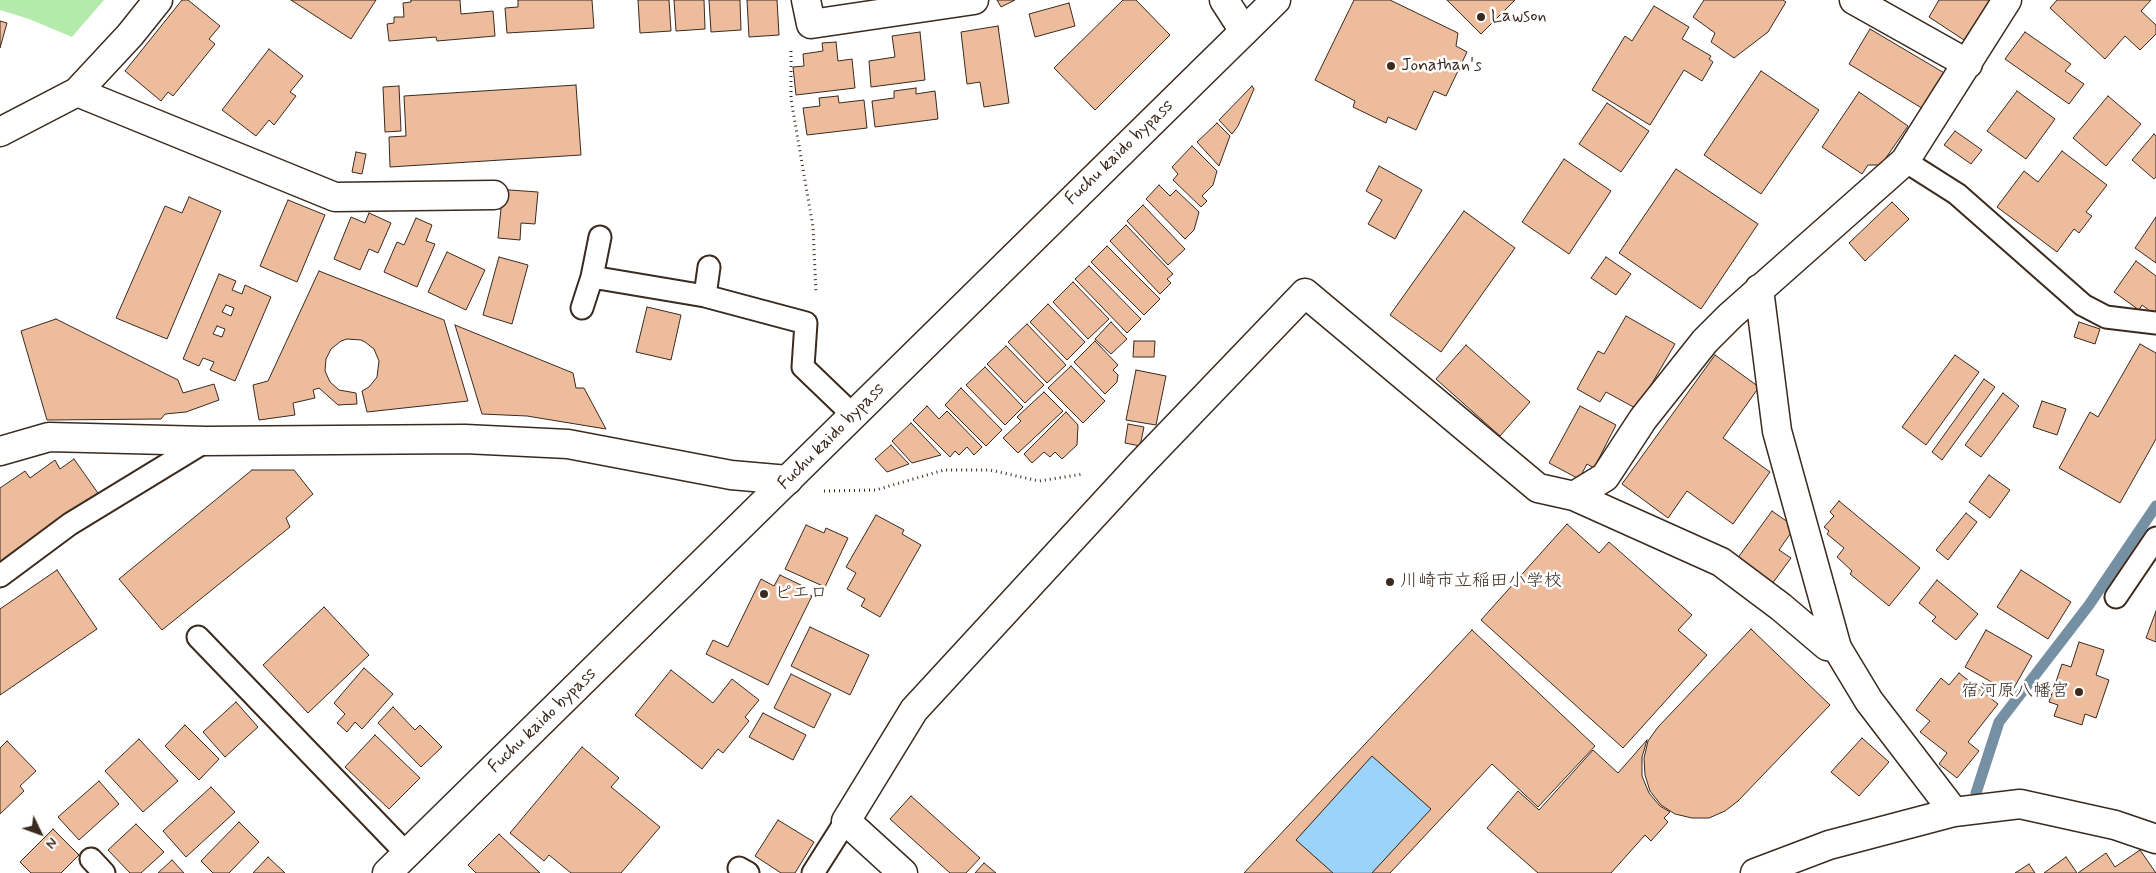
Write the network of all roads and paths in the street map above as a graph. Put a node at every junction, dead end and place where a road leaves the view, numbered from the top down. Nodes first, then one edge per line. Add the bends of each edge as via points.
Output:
1 (158, 0) edge
2 (974, 0) edge
3 (1224, 0) edge
4 (1276, 0) edge
5 (1854, 0) edge
6 (2007, 0) edge
7 (809, 12) edge
8 (1244, 31) junction
9 (1968, 64) junction
10 (78, 92) junction
11 (0, 132) edge
12 (1904, 161) junction
13 (494, 195) dead end
14 (600, 237) dead end
15 (709, 267) dead end
16 (592, 277) junction
17 (1759, 289) junction
18 (705, 296) junction
19 (582, 308) dead end
20 (806, 323) junction
21 (2156, 323) edge
22 (853, 415) junction
23 (206, 441) junction
24 (0, 451) edge
25 (1084, 474) dead end
26 (788, 480) junction
27 (823, 491) dead end
28 (1574, 496) junction
29 (2156, 538) edge
30 (0, 576) edge
31 (2116, 597) dead end
32 (198, 637) dead end
33 (1837, 648) junction
34 (1954, 812) junction
35 (846, 821) junction
36 (2156, 839) edge
37 (407, 854) junction
38 (387, 873) edge
39 (814, 873) edge
40 (903, 873) edge
41 (1755, 873) edge

1 - 10 street
2 - 7 street
3 - 8 street
4 - 8 street, Fuchu kaido bypass
5 - 9 street
6 - 9 street
7 - 20 path via 790,52 791,99 814,227 817,303
8 - 22 street, Fuchu kaido bypass
9 - 12 street
10 - 11 street
10 - 13 street via 335,197
12 - 17 street
12 - 21 lane via 1957,194 2083,305 2106,317
14 - 16 lane
15 - 18 lane
16 - 18 lane
16 - 19 lane
17 - 28 street via 1705,341 1644,419 1605,477
17 - 33 street via 1777,431
18 - 20 lane
20 - 22 lane via 802,368
22 - 26 street, Fuchu kaido bypass
23 - 24 street via 49,437
23 - 26 street via 465,439 568,444 731,475
23 - 30 lane via 70,524
25 - 27 path via 1039,481 990,470 944,470 876,490
26 - 37 street, Fuchu kaido bypass
28 - 33 street via 1721,562 1827,646
28 - 35 street via 1538,488 1304,293 1138,466 914,710
29 - 31 lane
32 - 37 lane
33 - 34 street via 1869,700
34 - 36 street via 2020,804 2115,825
34 - 41 street via 1829,845
35 - 39 lane
35 - 40 street
37 - 38 street, Fuchu kaido bypass

